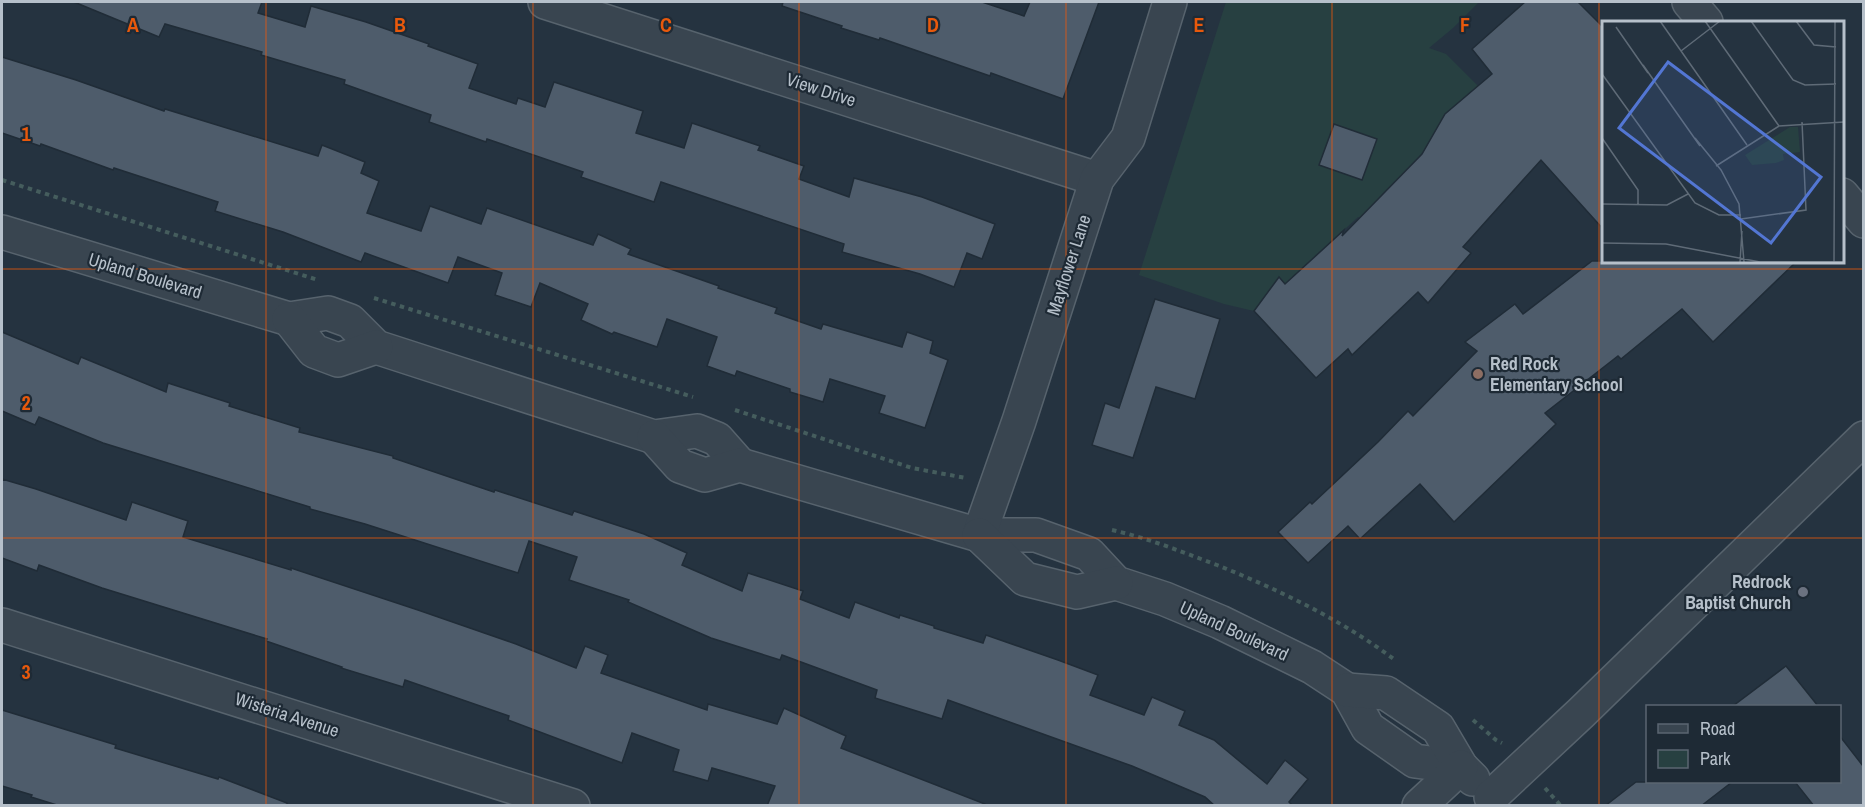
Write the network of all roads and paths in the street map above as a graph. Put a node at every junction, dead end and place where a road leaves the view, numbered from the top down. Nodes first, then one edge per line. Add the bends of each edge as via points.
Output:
1 (545, 2) edge
2 (1170, 2) edge
3 (1689, 2) edge
4 (1705, 21) edge
5 (1097, 179) junction
6 (2, 180) edge
7 (1844, 197) edge
8 (1863, 221) edge
9 (2, 232) edge
10 (320, 280) dead end
11 (365, 295) dead end
12 (700, 399) dead end
13 (733, 410) dead end
14 (1863, 438) edge
15 (971, 479) dead end
16 (1109, 529) dead end
17 (979, 535) junction
18 (1116, 583) junction
19 (2, 625) edge
20 (1399, 663) dead end
21 (1466, 714) dead end
22 (1505, 745) dead end
23 (1461, 767) junction
24 (1495, 801) edge
25 (573, 806) edge
26 (1419, 806) edge

1 - 5 street, View Drive
2 - 5 street, Mayflower Lane via 1128,138
3 - 4 street
5 - 17 street, Mayflower Lane
6 - 10 path
7 - 8 street
9 - 17 street, Upland Boulevard via 289,319 314,351 338,360 376,347 654,437 680,466 705,475 740,465
11 - 12 path
13 - 15 path via 912,468
14 - 24 street
16 - 20 path via 1144,537 1256,581 1337,622
17 - 18 street, Upland Boulevard via 1041,536 1089,554
17 - 18 street, Upland Boulevard via 1025,579 1077,592
18 - 23 street, Upland Boulevard via 1220,622 1312,667 1347,690 1368,728 1415,761
19 - 25 street, Wisteria Avenue
21 - 22 path
23 - 24 street
23 - 26 street

